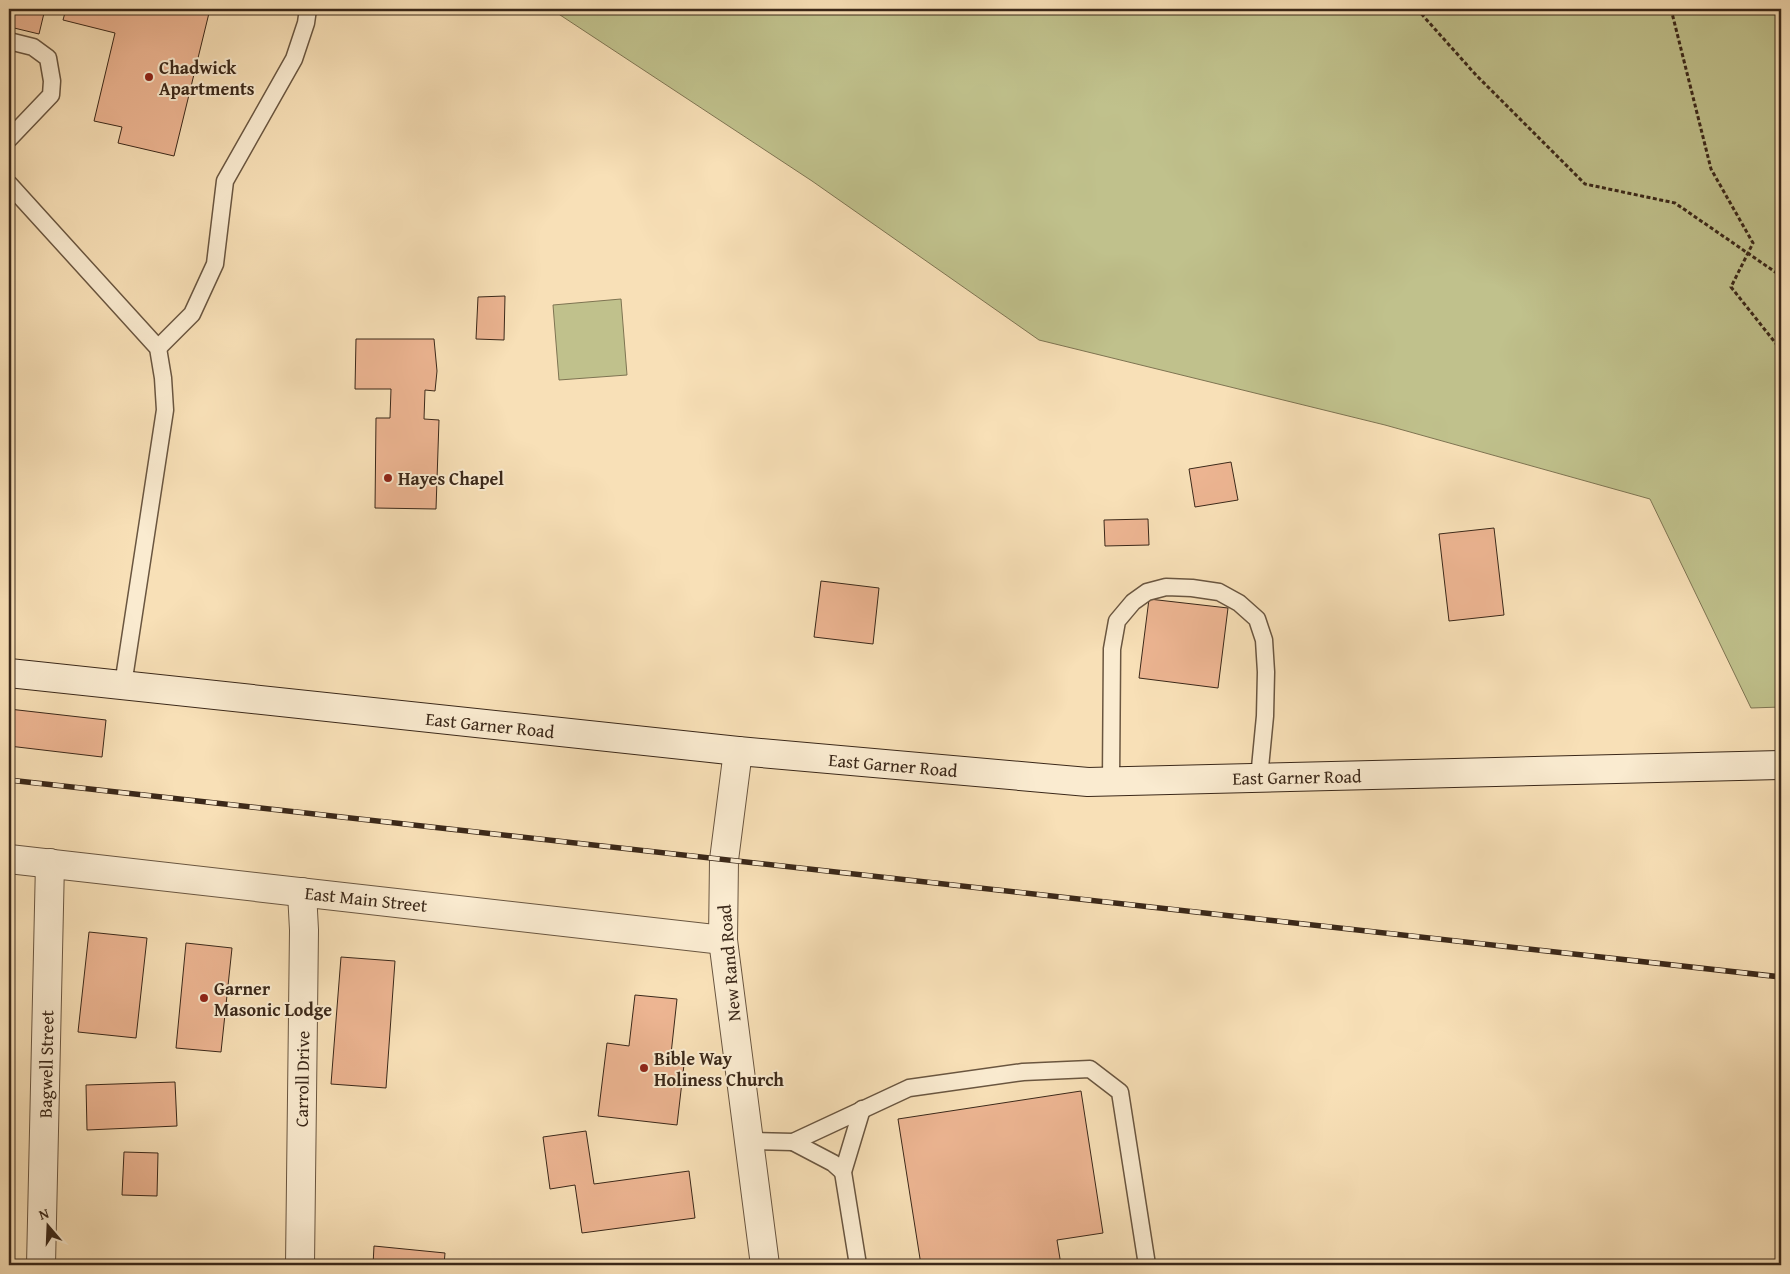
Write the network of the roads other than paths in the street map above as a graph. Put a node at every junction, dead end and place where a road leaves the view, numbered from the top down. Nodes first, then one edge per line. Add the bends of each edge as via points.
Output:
1 (308, 9) edge
2 (9, 41) edge
3 (9, 139) edge
4 (9, 184) edge
5 (158, 348) junction
6 (9, 673) edge
7 (123, 685) junction
8 (738, 751) junction
9 (1781, 764) edge
10 (1259, 778) junction
11 (1111, 782) junction
12 (9, 859) edge
13 (50, 864) junction
14 (302, 892) junction
15 (723, 940) junction
16 (862, 1110) junction
17 (750, 1141) junction
18 (793, 1142) junction
19 (843, 1172) junction
20 (41, 1265) edge
21 (300, 1265) edge
22 (765, 1265) edge
23 (858, 1265) edge
24 (1147, 1265) edge

1 - 5 lane via 294,59 225,181 215,264 192,314
2 - 3 lane via 33,47 48,58 52,81 51,95
4 - 5 lane
5 - 7 lane via 165,410
6 - 7 street, East Garner Road
7 - 8 street, East Garner Road
8 - 11 street, East Garner Road
8 - 15 street, New Rand Road via 724,860
9 - 10 street, East Garner Road
10 - 11 street, East Garner Road
10 - 11 lane via 1266,672 1264,640 1257,619 1219,592 1166,588 1147,592 1133,602 1118,621 1112,649
12 - 13 street, East Main Street
13 - 14 street, East Main Street
13 - 20 street, Bagwell Street
14 - 15 street, East Main Street
14 - 21 street, Carroll Drive
15 - 17 street, New Rand Road
16 - 18 lane
16 - 19 lane
16 - 24 lane via 909,1088 1024,1072 1090,1069 1120,1092
17 - 18 lane
17 - 22 street, New Rand Road
18 - 19 lane via 833,1163
19 - 23 lane

